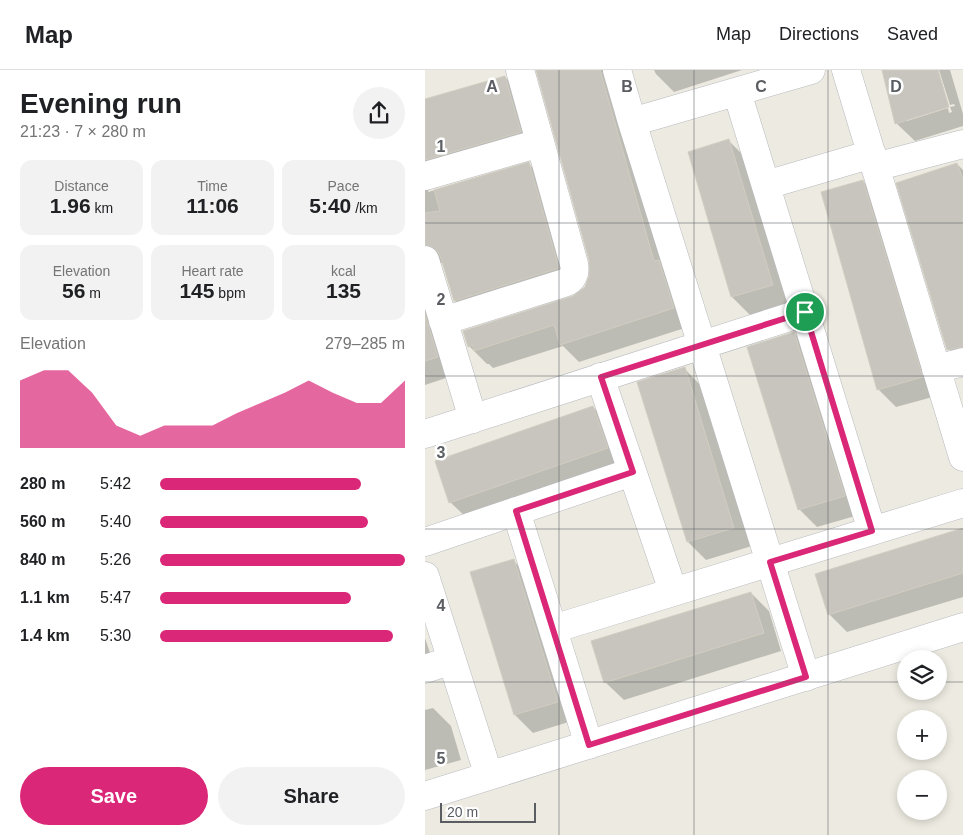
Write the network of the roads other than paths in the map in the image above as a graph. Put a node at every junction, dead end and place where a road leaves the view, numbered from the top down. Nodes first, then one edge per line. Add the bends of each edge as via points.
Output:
1 (520, 70) edge
2 (617, 70) edge
3 (811, 70) edge
4 (846, 70) edge
5 (737, 92) junction
6 (632, 122) junction
7 (540, 143) junction
8 (963, 144) edge
9 (873, 161) junction
10 (425, 176) edge
11 (766, 185) junction
12 (425, 260) edge
13 (805, 312) junction
14 (443, 321) junction
15 (702, 345) junction
16 (963, 362) edge
17 (936, 369) junction
18 (601, 377) junction
19 (473, 419) junction
20 (425, 434) edge
21 (963, 457) edge
22 (633, 472) junction
23 (963, 503) edge
24 (516, 511) junction
25 (872, 531) junction
26 (425, 542) edge
27 (770, 562) junction
28 (425, 576) edge
29 (673, 591) junction
30 (963, 627) edge
31 (553, 629) junction
32 (452, 660) junction
33 (425, 669) edge
34 (806, 677) junction
35 (589, 745) junction
36 (489, 776) junction
37 (425, 796) edge

1 - 7 street
2 - 6 street
3 - 5 street
4 - 9 street
5 - 6 street
5 - 11 street
6 - 15 street
7 - 10 street
7 - 14 street via 575,268 572,278
8 - 9 street
9 - 11 street
9 - 17 street
11 - 13 street
12 - 14 street
13 - 15 street
13 - 25 street
14 - 19 street
15 - 18 street
15 - 27 street
16 - 17 street
17 - 21 street
18 - 19 street
18 - 22 street
19 - 20 street
22 - 24 street
22 - 29 street
23 - 25 street
24 - 26 street
24 - 31 street
25 - 27 street
27 - 29 street
27 - 34 street
28 - 32 street
29 - 31 street
30 - 34 street
31 - 35 street
32 - 33 street
32 - 36 street
34 - 35 street
35 - 36 street
36 - 37 street

